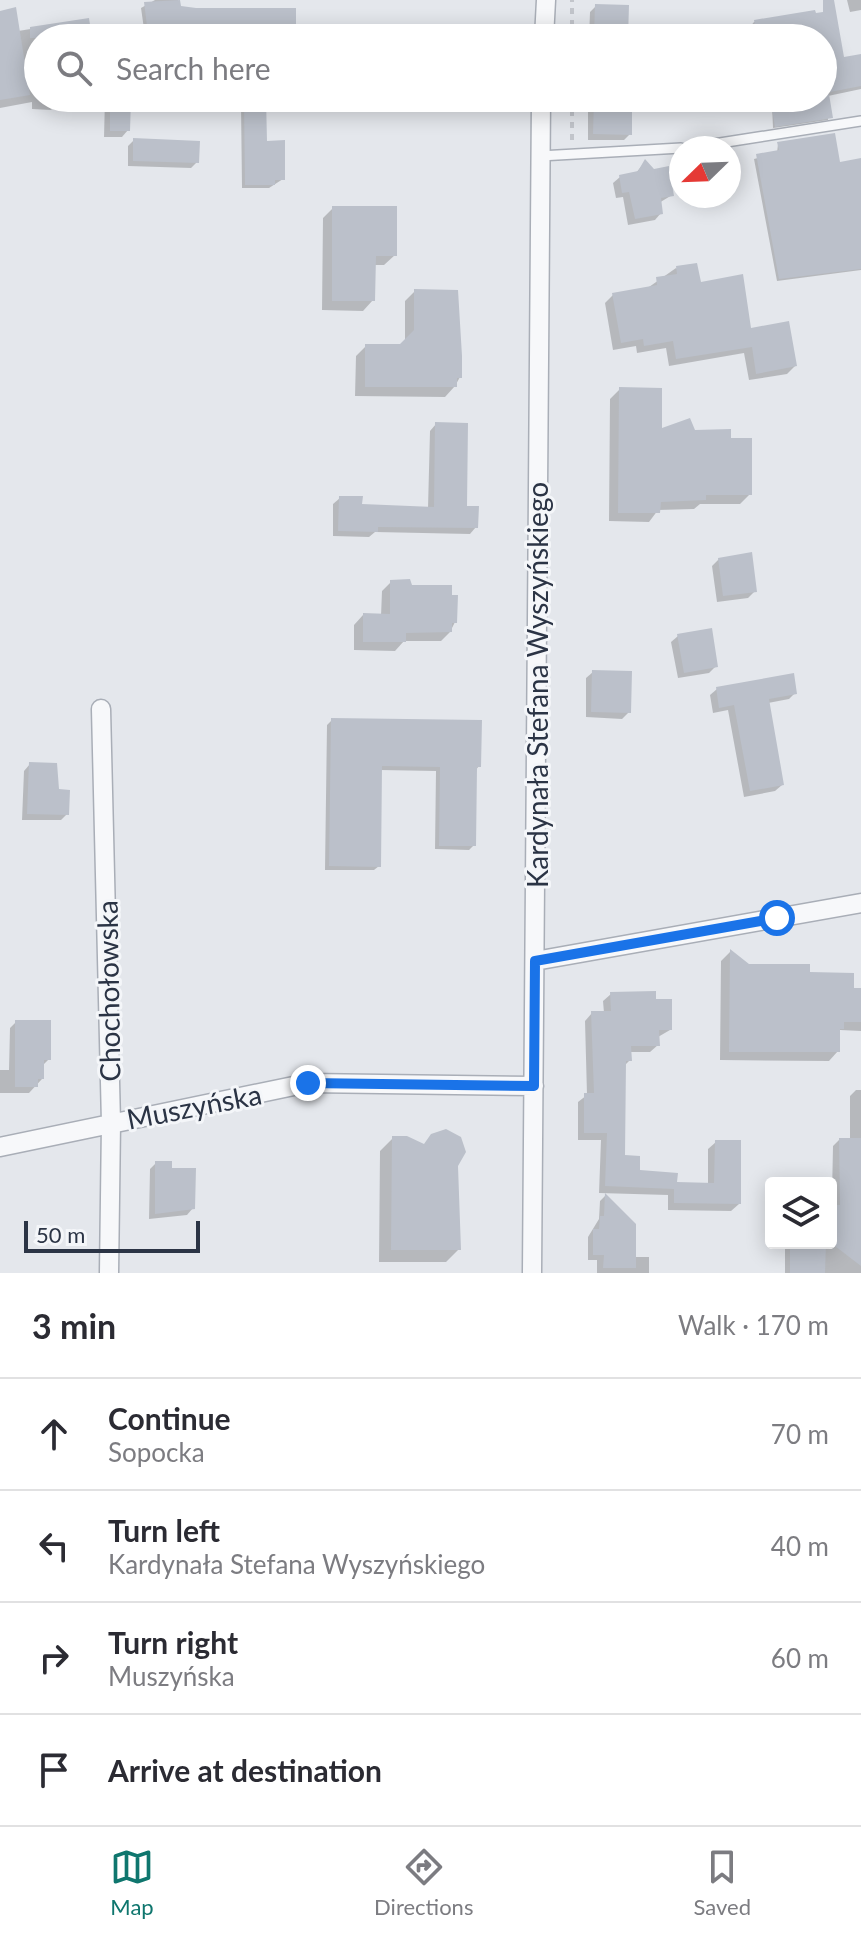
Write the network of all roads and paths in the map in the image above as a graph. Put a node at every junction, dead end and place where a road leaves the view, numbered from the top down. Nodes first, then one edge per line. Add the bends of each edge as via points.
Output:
1 (546, 0) edge
2 (572, 0) edge
3 (545, 24) edge
4 (572, 24) edge
5 (541, 112) edge
6 (572, 112) edge
7 (861, 121) edge
8 (741, 140) edge
9 (669, 149) edge
10 (572, 154) junction
11 (540, 156) junction
12 (101, 709) dead end
13 (861, 903) edge
14 (535, 961) junction
15 (534, 1086) junction
16 (111, 1123) junction
17 (0, 1147) edge
18 (109, 1273) edge
19 (532, 1273) edge

1 - 3 street
2 - 4 path
5 - 11 street, Kardynała Stefana Wyszyńskiego
6 - 10 path
7 - 8 lane
9 - 10 lane
10 - 11 lane
11 - 14 street, Kardynała Stefana Wyszyńskiego
12 - 16 street, Chochołowska
13 - 14 street
14 - 15 street, Kardynała Stefana Wyszyńskiego
15 - 16 street, Muszyńska via 308,1083
15 - 19 street, Kardynała Stefana Wyszyńskiego
16 - 17 street, Muszyńska
16 - 18 street, Chochołowska

